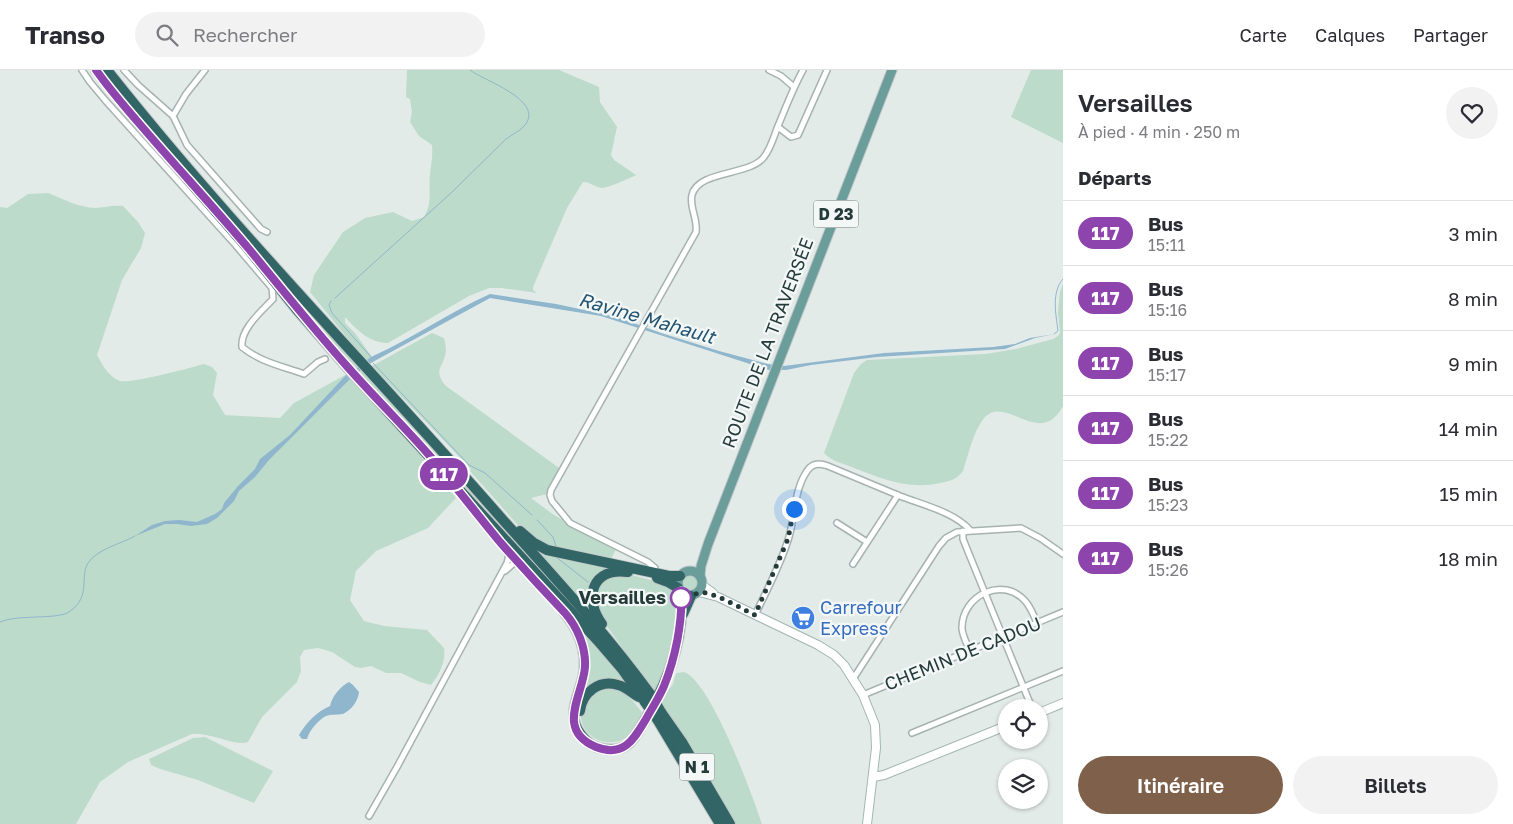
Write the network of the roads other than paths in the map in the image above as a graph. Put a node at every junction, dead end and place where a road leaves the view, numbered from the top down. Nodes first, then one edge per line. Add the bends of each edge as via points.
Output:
1 (82, 70) edge
2 (96, 70) edge
3 (107, 70) edge
4 (124, 70) edge
5 (205, 70) edge
6 (769, 70) edge
7 (803, 70) edge
8 (827, 70) edge
9 (892, 70) edge
10 (794, 87) junction
11 (173, 116) junction
12 (778, 127) junction
13 (267, 232) dead end
14 (325, 359) dead end
15 (428, 454) junction
16 (898, 495) junction
17 (486, 500) junction
18 (837, 523) dead end
19 (970, 530) junction
20 (963, 531) junction
21 (500, 542) junction
22 (867, 542) junction
23 (708, 544) junction
24 (1063, 554) edge
25 (853, 564) dead end
26 (522, 565) junction
27 (655, 573) junction
28 (684, 573) junction
29 (499, 579) junction
30 (698, 587) junction
31 (679, 590) junction
32 (984, 593) junction
33 (1063, 612) edge
34 (755, 615) junction
35 (680, 622) junction
36 (1037, 623) junction
37 (1004, 638) junction
38 (970, 651) junction
39 (626, 660) junction
40 (1063, 671) edge
41 (854, 680) junction
42 (1024, 687) junction
43 (863, 695) junction
44 (648, 699) junction
45 (1029, 699) edge
46 (1063, 703) edge
47 (1048, 709) edge
48 (659, 715) junction
49 (644, 721) junction
50 (998, 729) edge
51 (912, 732) dead end
52 (873, 777) junction
53 (369, 816) dead end
54 (720, 824) edge
55 (730, 824) edge
56 (867, 824) edge

1 - 14 street via 272,288 273,299 246,331 242,348 267,362 304,374
2 - 15 highway, N 1 via 298,311
3 - 17 highway, N 1 via 275,267
4 - 11 street
5 - 11 street
6 - 10 street
7 - 10 street
8 - 12 street via 798,135 791,137
9 - 23 main road, ROUTE DE LA TRAVERSÉE / D 23
10 - 12 street
11 - 13 street via 187,145
12 - 27 street via 768,152 758,164 708,179 693,191 696,232 552,487 552,501 570,523 648,562
15 - 21 highway
15 - 44 highway, N 1
16 - 19 street via 949,516
16 - 22 street
16 - 34 street via 828,466 816,464 809,468 798,493 788,539
17 - 27 highway via 543,548
17 - 39 highway, N 1
18 - 22 street
19 - 20 street
19 - 24 street via 1020,528
20 - 32 street
20 - 41 street via 952,534 939,546
21 - 26 highway
21 - 29 street via 509,557
22 - 25 street
23 - 28 main road, ROUTE DE LA TRAVERSÉE / D 23
23 - 30 main road, ROUTE DE LA TRAVERSÉE / D 23
26 - 29 street via 512,564
26 - 49 highway via 569,619 582,643 584,670 573,718 583,738 600,748 616,749 631,742
27 - 28 highway
28 - 30 main road via 694,572
28 - 31 main road via 677,582
29 - 53 street
30 - 31 main road via 686,595
30 - 34 main road, CHEMIN DE CADOU
30 - 35 highway
31 - 35 highway via 682,604
31 - 39 highway via 668,582 621,571 606,575 597,582 592,596 593,610
32 - 36 street via 998,590 1018,595 1028,605
32 - 37 street
32 - 38 street via 971,602 964,619 963,633
33 - 36 street, CHEMIN DE CADOU
34 - 41 main road, CHEMIN DE CADOU via 827,650 840,660
35 - 49 highway via 666,680
36 - 37 street, CHEMIN DE CADOU
37 - 38 street, CHEMIN DE CADOU
37 - 42 street
38 - 43 street, CHEMIN DE CADOU
39 - 44 highway, N 1
40 - 42 street
41 - 43 main road, CHEMIN DE CADOU
42 - 45 street
42 - 51 street
43 - 52 main road, CHEMIN DE CADOU via 876,731
44 - 48 highway, N 1, bridge
44 - 49 highway via 610,684 597,686 584,697 580,710 581,724 586,732 605,744 625,740
46 - 47 main road
48 - 54 highway, N 1
48 - 55 highway, N 1 via 682,742
50 - 52 main road
52 - 56 main road, CHEMIN DE CADOU

